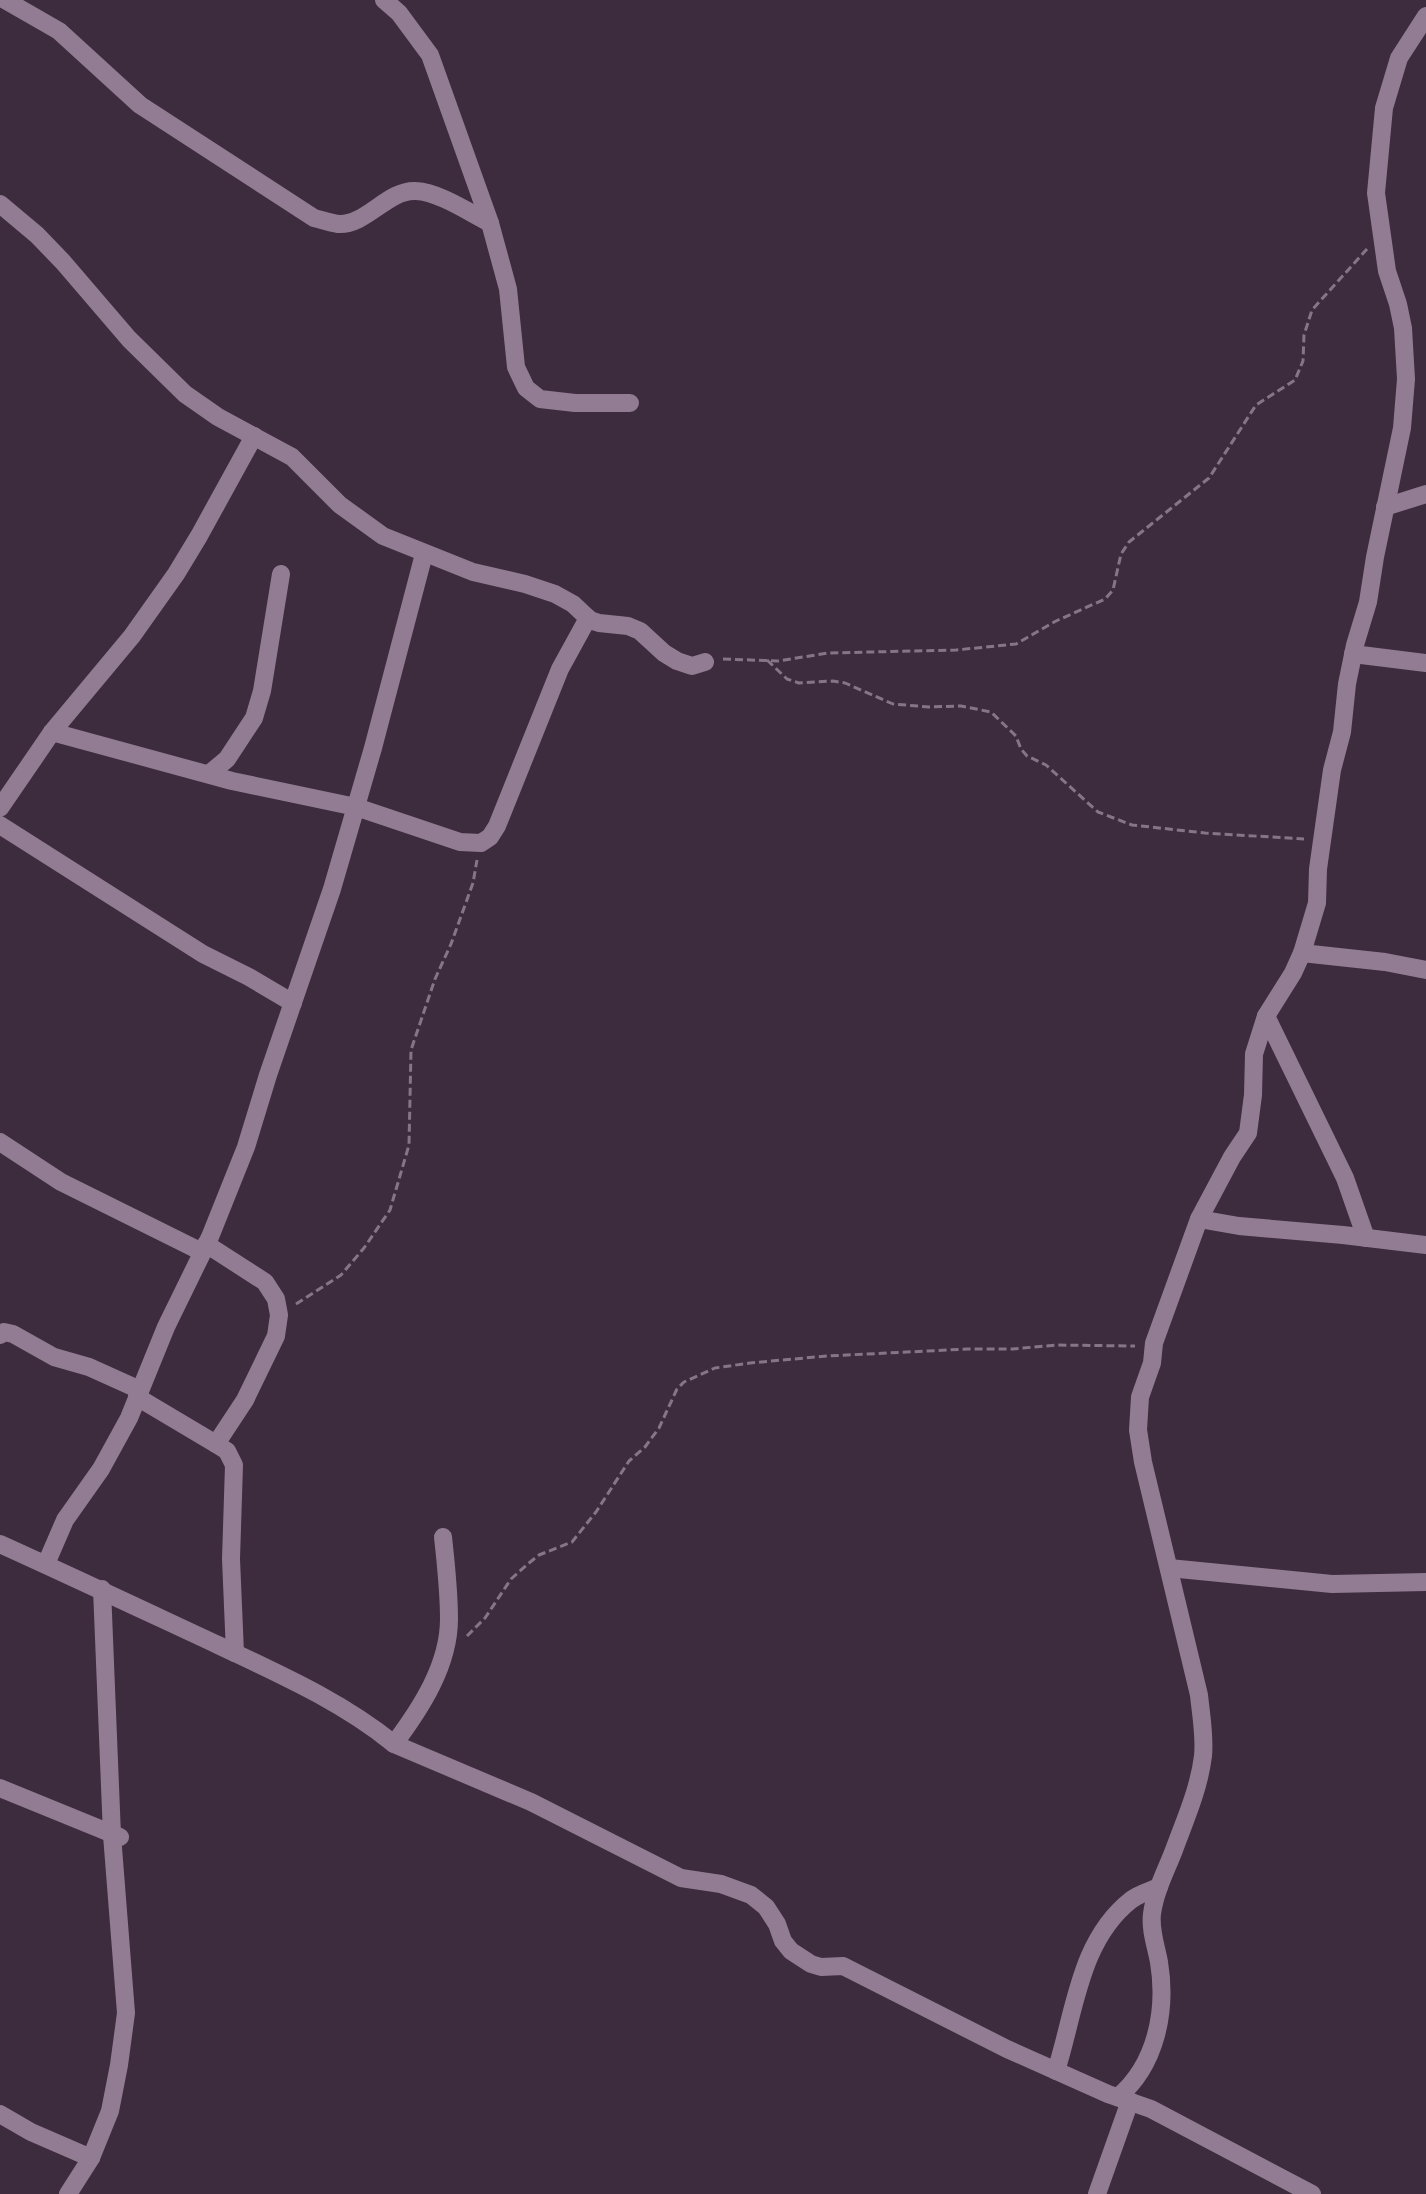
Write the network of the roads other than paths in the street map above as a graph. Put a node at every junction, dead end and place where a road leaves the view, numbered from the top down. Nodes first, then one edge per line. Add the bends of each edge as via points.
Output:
1 (5, 0) edge
2 (384, 0) edge
3 (1426, 16) edge
4 (0, 204) edge
5 (490, 223) junction
6 (630, 403) dead end
7 (254, 436) junction
8 (1426, 494) edge
9 (1385, 507) junction
10 (424, 554) junction
11 (281, 574) dead end
12 (588, 618) junction
13 (1353, 654) junction
14 (705, 662) road end
15 (1426, 663) edge
16 (52, 732) junction
17 (209, 774) junction
18 (356, 807) junction
19 (0, 808) edge
20 (0, 825) edge
21 (1302, 953) junction
22 (1426, 970) edge
23 (293, 1003) junction
24 (1266, 1016) junction
25 (0, 1142) edge
26 (1199, 1219) junction
27 (1366, 1238) junction
28 (1426, 1245) edge
29 (204, 1248) junction
30 (1, 1332) edge
31 (138, 1394) junction
32 (216, 1444) junction
33 (443, 1537) dead end
34 (0, 1544) edge
35 (46, 1564) junction
36 (1169, 1568) junction
37 (1426, 1582) edge
38 (102, 1589) junction
39 (235, 1653) junction
40 (394, 1744) junction
41 (0, 1788) edge
42 (118, 1836) junction
43 (1159, 1887) junction
44 (1056, 2071) junction
45 (1124, 2099) junction
46 (0, 2114) edge
47 (91, 2158) junction
48 (68, 2194) edge
49 (1097, 2194) edge
50 (1312, 2194) edge

1 - 5 street via 59,31 140,105 314,218 341,224 415,190
2 - 5 street via 430,55
3 - 9 street via 1399,58 1384,108 1376,193 1387,271 1403,328 1406,379
4 - 7 street via 37,235 185,394
5 - 6 street via 508,289 516,367 526,388 540,399
7 - 10 street via 292,457 340,505 383,536
7 - 16 street via 176,574
8 - 9 street
9 - 13 street
10 - 12 street via 555,594
10 - 18 street
11 - 17 street via 254,718 227,759
12 - 14 street via 640,631 677,661 692,666
12 - 18 street via 560,669 490,837 481,843 460,842
13 - 15 street
13 - 21 street via 1332,770 1317,903
16 - 17 street
16 - 19 street
17 - 18 street
18 - 23 street
20 - 23 street via 203,954
21 - 22 street
21 - 24 street
23 - 29 street via 246,1147
24 - 26 street via 1254,1054 1248,1133
24 - 27 street via 1345,1178
25 - 29 street via 61,1182
26 - 27 street
26 - 36 street via 1140,1397 1143,1462
27 - 28 street
29 - 31 street
29 - 32 street via 265,1282 279,1315 276,1336 245,1400
30 - 31 street via 89,1367
31 - 32 street
31 - 35 street via 101,1469 65,1520
32 - 39 street via 234,1465
33 - 40 street via 446,1645 413,1719
34 - 35 street
35 - 38 street
36 - 37 street via 1332,1584
36 - 43 street via 1199,1695 1203,1756 1195,1793
38 - 39 street
38 - 42 street
39 - 40 street via 314,1690
40 - 44 street via 531,1802 681,1878 751,1895 766,1907 791,1951 811,1964 843,1966
41 - 42 street
42 - 47 street via 126,2013 110,2111
43 - 44 street via 1133,1898 1110,1920 1087,1958
43 - 45 street via 1152,1917 1161,1984 1156,2035
44 - 45 street
45 - 49 street
45 - 50 street
46 - 47 street
47 - 48 street

